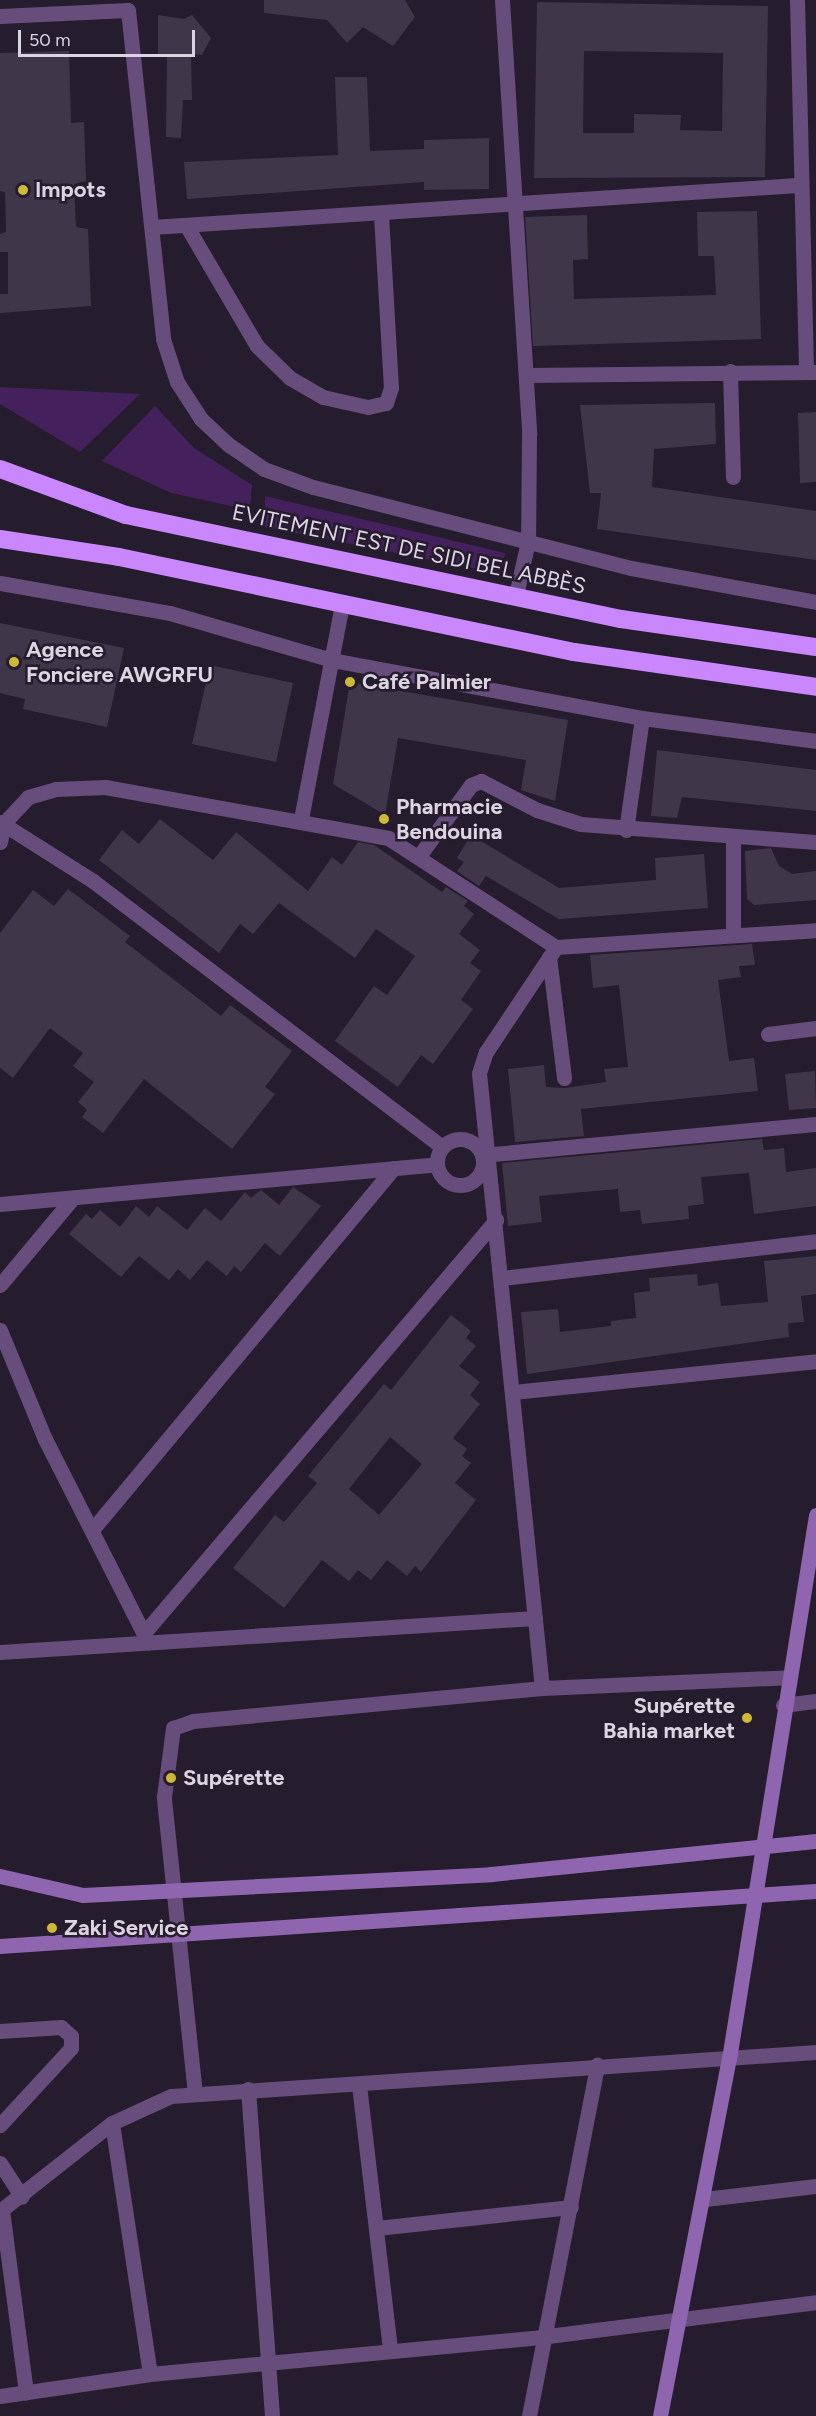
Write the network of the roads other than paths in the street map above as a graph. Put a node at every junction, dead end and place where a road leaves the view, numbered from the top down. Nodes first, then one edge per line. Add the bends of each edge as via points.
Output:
1 (502, 0) edge
2 (797, 0) edge
3 (127, 5) edge
4 (0, 16) edge
5 (798, 185) junction
6 (516, 203) junction
7 (381, 214) junction
8 (186, 225) junction
9 (152, 227) junction
10 (730, 370) junction
11 (811, 372) edge
12 (527, 375) junction
13 (0, 469) edge
14 (733, 477) dead end
15 (0, 540) edge
16 (528, 541) junction
17 (0, 583) edge
18 (516, 595) junction
19 (816, 602) edge
20 (342, 603) junction
21 (816, 647) edge
22 (332, 660) junction
23 (816, 687) edge
24 (642, 718) junction
25 (816, 741) edge
26 (301, 819) junction
27 (2, 822) edge
28 (626, 830) junction
29 (733, 837) junction
30 (0, 842) edge
31 (816, 842) edge
32 (419, 856) junction
33 (816, 930) edge
34 (733, 932) junction
35 (553, 952) junction
36 (816, 1028) edge
37 (768, 1034) dead end
38 (564, 1078) dead end
39 (816, 1124) edge
40 (442, 1147) junction
41 (486, 1155) junction
42 (437, 1164) junction
43 (394, 1168) junction
44 (72, 1199) junction
45 (0, 1204) edge
46 (496, 1220) junction
47 (816, 1241) edge
48 (502, 1278) junction
49 (0, 1285) edge
50 (0, 1329) edge
51 (816, 1361) edge
52 (513, 1392) junction
53 (816, 1515) edge
54 (92, 1530) junction
55 (808, 1596) edge
56 (534, 1618) junction
57 (146, 1639) junction
58 (0, 1652) edge
59 (789, 1677) junction
60 (542, 1688) junction
61 (816, 1701) edge
62 (783, 1705) junction
63 (816, 1841) edge
64 (760, 1848) junction
65 (0, 1876) edge
66 (172, 1891) junction
67 (816, 1891) edge
68 (755, 1898) junction
69 (177, 1935) junction
70 (0, 1946) edge
71 (0, 2031) edge
72 (816, 2052) edge
73 (729, 2059) junction
74 (597, 2065) junction
75 (359, 2085) junction
76 (248, 2089) junction
77 (195, 2094) junction
78 (112, 2123) junction
79 (0, 2125) edge
80 (0, 2163) edge
81 (816, 2186) edge
82 (22, 2196) junction
83 (705, 2199) junction
84 (571, 2207) junction
85 (1, 2210) edge
86 (378, 2228) junction
87 (816, 2302) edge
88 (675, 2317) junction
89 (540, 2337) junction
90 (390, 2349) junction
91 (266, 2361) junction
92 (150, 2374) junction
93 (26, 2392) junction
94 (0, 2396) edge
95 (272, 2416) edge
96 (529, 2416) edge
97 (660, 2416) edge

1 - 6 street
2 - 5 street
3 - 4 street
3 - 9 street
5 - 6 street
5 - 11 street
6 - 7 street
6 - 12 street
7 - 8 street
7 - 8 street via 391,388 386,403 368,407 323,397 290,378 257,346
8 - 9 street
9 - 16 street via 163,339 177,382 201,419 229,445 264,469 313,487
10 - 11 street
10 - 12 street
10 - 14 street
12 - 16 street
13 - 18 highway, EVITEMENT EST DE SIDI BEL ABBÈS via 126,514
15 - 20 highway via 119,557
16 - 18 street
16 - 19 street via 721,588
17 - 22 street via 170,613
18 - 21 highway, EVITEMENT EST DE SIDI BEL ABBÈS via 684,630
20 - 22 street
20 - 23 highway via 574,652
22 - 24 street
22 - 26 street
24 - 25 street
24 - 28 street
26 - 27 street via 88,786 28,797
26 - 32 street via 388,838
27 - 30 street
27 - 40 street via 93,881
28 - 29 street
28 - 32 street via 554,817 481,781 471,785
29 - 31 street
29 - 34 street
32 - 35 street
33 - 34 street
34 - 35 street
35 - 38 street
35 - 41 street via 481,1062
36 - 37 street
39 - 41 street
40 - 41 street via 464,1139
40 - 42 street
41 - 42 street via 477,1177 464,1184 449,1183
41 - 46 street
42 - 43 street
43 - 44 street
43 - 54 street
44 - 45 street
44 - 49 street
46 - 48 street
46 - 57 street
47 - 48 street
48 - 52 street
50 - 54 street via 26,1399
51 - 52 street
52 - 56 street
53 - 55 main road
54 - 57 street
55 - 59 main road
56 - 57 street
56 - 60 street
57 - 58 street
59 - 60 street
59 - 62 main road
60 - 66 street via 194,1721 173,1728 164,1797
61 - 62 street
62 - 64 main road
63 - 64 main road
64 - 66 main road via 491,1875
64 - 68 main road
65 - 66 main road via 83,1895
66 - 69 street
67 - 68 main road
68 - 69 main road
68 - 73 main road
69 - 70 main road
69 - 77 street
71 - 79 street via 61,2027 71,2036 72,2048
72 - 73 street
73 - 74 street
73 - 83 main road
74 - 75 street
74 - 84 street
75 - 76 street
75 - 86 street
76 - 77 street
76 - 91 street
77 - 78 street via 141,2105
78 - 82 street
78 - 92 street
80 - 82 street
81 - 83 street
82 - 85 street
83 - 88 main road
84 - 86 street
84 - 89 street
85 - 93 street
86 - 90 street
87 - 88 street
88 - 89 street
88 - 97 main road
89 - 90 street
89 - 96 street
90 - 91 street
91 - 92 street
91 - 95 street
92 - 93 street
93 - 94 street

